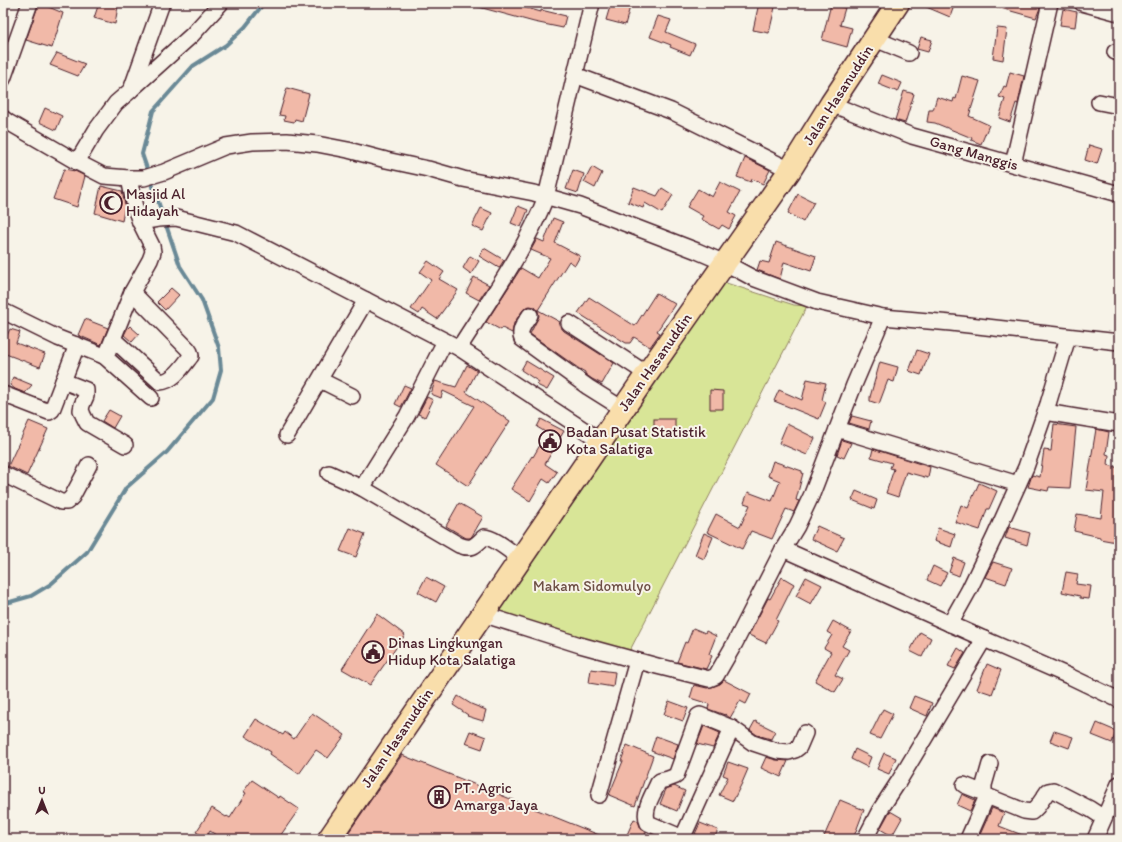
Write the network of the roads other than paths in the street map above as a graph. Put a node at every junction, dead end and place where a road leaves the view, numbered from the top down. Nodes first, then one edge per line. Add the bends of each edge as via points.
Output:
1 (30, 3) edge
2 (162, 3) edge
3 (221, 3) edge
4 (592, 3) edge
5 (1050, 3) edge
6 (1082, 3) edge
7 (894, 4) edge
8 (1119, 13) edge
9 (875, 39) junction
10 (909, 53) dead end
11 (575, 75) junction
12 (3, 79) edge
13 (131, 90) junction
14 (1100, 102) dead end
15 (831, 104) junction
16 (1119, 106) edge
17 (5, 124) edge
18 (77, 162) junction
19 (1013, 164) junction
20 (790, 170) junction
21 (128, 178) junction
22 (1119, 194) edge
23 (546, 197) junction
24 (140, 222) junction
25 (725, 262) junction
26 (132, 292) junction
27 (366, 300) junction
28 (3, 311) edge
29 (530, 315) dead end
30 (883, 317) junction
31 (569, 323) dead end
32 (1068, 337) junction
33 (113, 339) junction
34 (446, 341) junction
35 (1119, 342) edge
36 (77, 345) junction
37 (459, 348) junction
38 (104, 356) junction
39 (647, 374) junction
40 (320, 380) junction
41 (63, 381) junction
42 (3, 394) edge
43 (352, 396) dead end
44 (150, 398) dead end
45 (623, 409) junction
46 (1045, 412) junction
47 (1119, 424) edge
48 (837, 430) junction
49 (287, 435) dead end
50 (601, 441) junction
51 (125, 445) dead end
52 (89, 465) dead end
53 (329, 473) dead end
54 (3, 474) edge
55 (1018, 484) junction
56 (362, 488) junction
57 (783, 549) junction
58 (521, 559) junction
59 (482, 614) junction
60 (950, 624) junction
61 (984, 639) junction
62 (637, 661) junction
63 (1119, 700) edge
64 (732, 728) junction
65 (804, 733) dead end
66 (990, 764) dead end
67 (1119, 784) edge
68 (964, 785) dead end
69 (985, 794) junction
70 (599, 795) dead end
71 (1104, 818) junction
72 (682, 838) edge
73 (329, 839) edge
74 (865, 839) edge
75 (968, 839) edge
76 (1095, 839) edge

1 - 12 street
2 - 13 street
3 - 13 street via 192,35
4 - 11 street
5 - 19 street
6 - 8 street
7 - 9 main road, Jalan Hasanuddin
9 - 10 street
9 - 15 main road, Jalan Hasanuddin
11 - 20 street via 671,110
11 - 23 street
13 - 18 street via 116,103
14 - 16 street
15 - 19 street, Gang Manggis via 912,136
15 - 20 main road, Jalan Hasanuddin
17 - 18 street
18 - 21 street via 104,176
19 - 22 street, Gang Manggis
20 - 25 main road, Jalan Hasanuddin
21 - 23 street via 144,178 164,172 226,146 287,141 348,150
21 - 24 street
23 - 25 street via 580,206
23 - 37 street via 513,264
24 - 26 street via 153,252
24 - 27 street via 176,218 236,233
25 - 30 street via 753,278 817,302
25 - 39 main road, Jalan Hasanuddin
26 - 33 street
26 - 33 street via 188,349 191,356 170,379 160,382
27 - 34 street
27 - 40 street
28 - 36 street
29 - 45 street via 520,332 522,339
30 - 32 street
30 - 48 street
31 - 39 street
32 - 35 street
32 - 46 street
33 - 38 street
34 - 37 street
34 - 56 street via 407,416
36 - 38 street
36 - 41 street
37 - 50 street
38 - 44 street
39 - 45 main road, Jalan Hasanuddin
40 - 43 street
40 - 49 street
41 - 42 street via 49,412
41 - 51 street via 86,390 81,410 87,423
45 - 50 main road, Jalan Hasanuddin
46 - 47 street
46 - 55 street
48 - 55 street
48 - 57 street via 812,494
50 - 58 main road, Jalan Hasanuddin
52 - 54 street via 72,498 67,502 61,502
53 - 56 street
55 - 60 street via 991,545
56 - 58 street via 464,548 472,547 486,536
57 - 60 street
57 - 62 street via 716,676 708,679
58 - 59 main road, Jalan Hasanuddin
59 - 62 street
59 - 73 main road, Jalan Hasanuddin
60 - 61 street
61 - 63 street
61 - 74 street
62 - 70 street
64 - 65 street via 753,742 777,751 789,752 799,747
64 - 72 street
64 - 72 street via 698,716 676,776 658,783 648,805 648,822
66 - 69 street via 984,785
67 - 71 street
68 - 69 street
69 - 71 street via 1032,812 1048,791 1056,790
69 - 75 street
71 - 76 street

